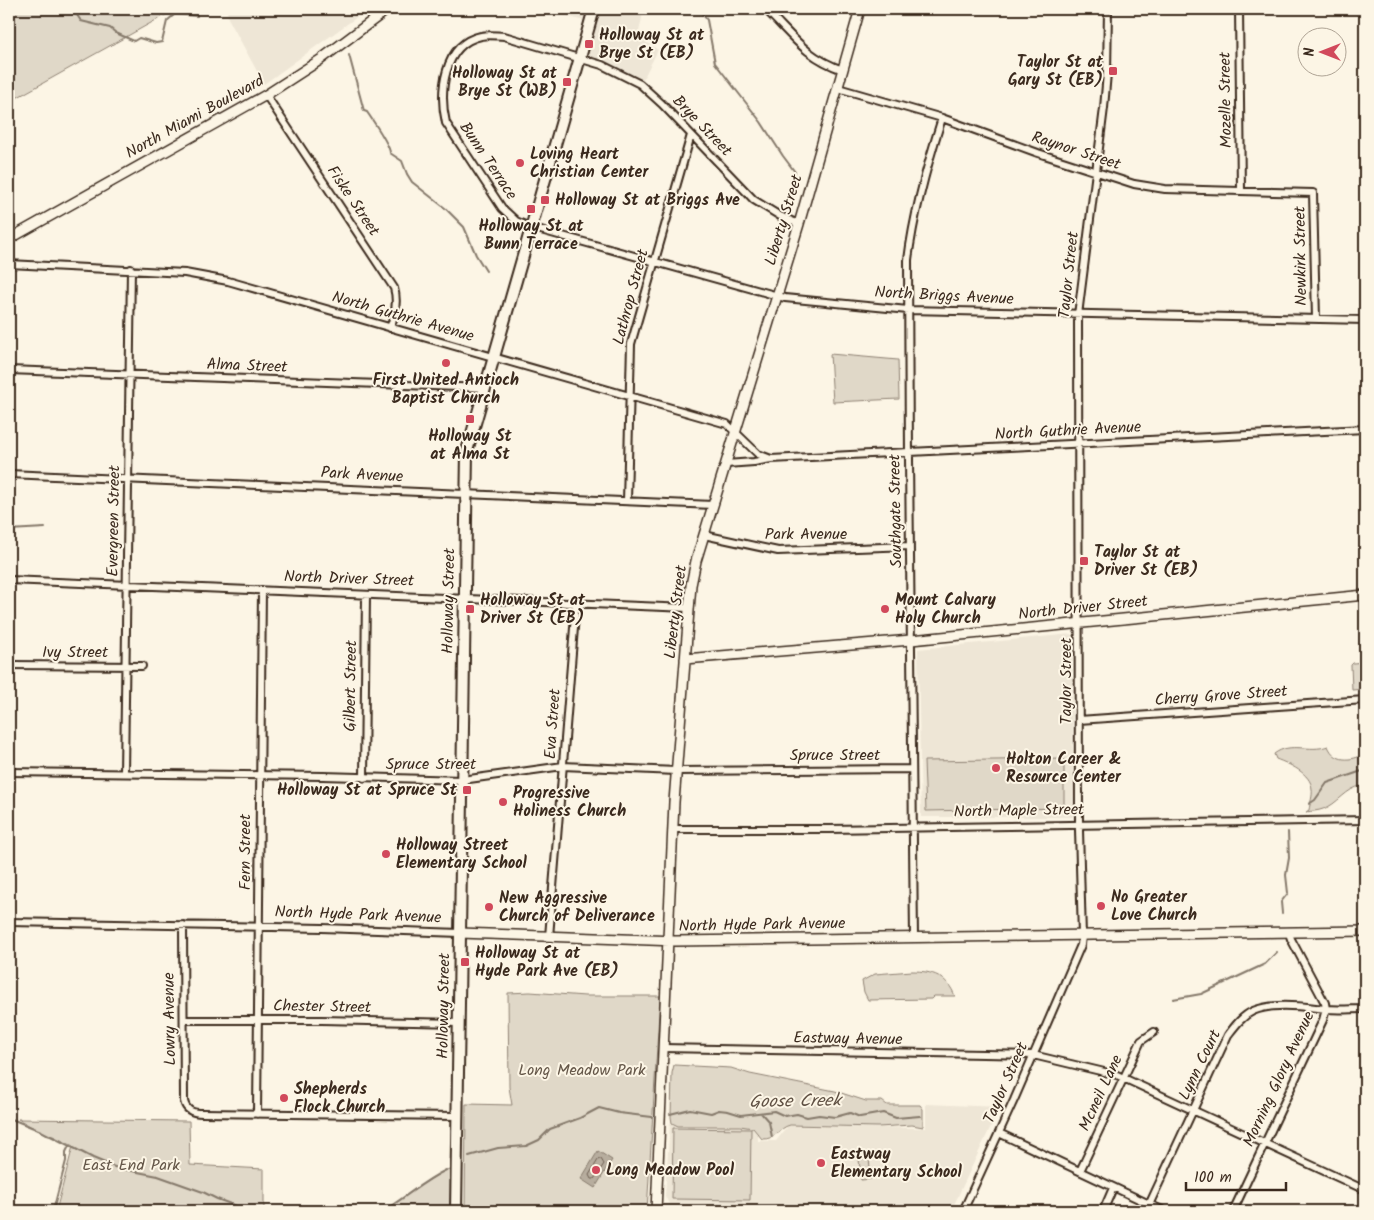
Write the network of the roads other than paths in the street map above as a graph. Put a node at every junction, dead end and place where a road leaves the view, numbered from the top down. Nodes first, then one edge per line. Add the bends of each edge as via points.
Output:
1 (388, 9) edge
2 (594, 9) edge
3 (765, 9) edge
4 (860, 9) edge
5 (1108, 9) edge
6 (1238, 9) edge
7 (579, 58) junction
8 (843, 70) junction
9 (838, 88) junction
10 (266, 95) junction
11 (942, 118) junction
12 (691, 135) junction
13 (1095, 172) junction
14 (1241, 191) junction
15 (1313, 193) joint
16 (799, 224) junction
17 (530, 227) junction
18 (9, 238) edge
19 (654, 262) junction
20 (9, 264) edge
21 (131, 269) junction
22 (777, 296) junction
23 (908, 310) junction
24 (1078, 315) junction
25 (1316, 319) junction
26 (1365, 320) edge
27 (390, 328) junction
28 (494, 358) junction
29 (9, 370) edge
30 (130, 375) junction
31 (484, 388) junction
32 (629, 396) junction
33 (1365, 429) edge
34 (736, 431) junction
35 (1078, 444) junction
36 (909, 452) junction
37 (771, 459) junction
38 (726, 464) junction
39 (9, 474) edge
40 (128, 480) junction
41 (466, 494) junction
42 (627, 500) junction
43 (713, 506) junction
44 (704, 535) junction
45 (910, 546) junction
46 (9, 580) edge
47 (127, 585) junction
48 (262, 590) junction
49 (366, 595) junction
50 (1365, 595) edge
51 (464, 599) junction
52 (576, 603) junction
53 (688, 608) junction
54 (1079, 624) junction
55 (911, 640) junction
56 (685, 659) junction
57 (9, 665) edge
58 (126, 666) junction
59 (142, 666) dead end
60 (1365, 700) edge
61 (1079, 720) junction
62 (563, 766) junction
63 (912, 768) junction
64 (676, 770) junction
65 (9, 772) edge
66 (124, 773) junction
67 (260, 775) junction
68 (364, 778) junction
69 (462, 780) junction
70 (1365, 820) edge
71 (1080, 824) junction
72 (913, 827) junction
73 (673, 830) junction
74 (9, 922) edge
75 (182, 925) junction
76 (258, 927) junction
77 (1365, 931) edge
78 (460, 933) junction
79 (1289, 933) junction
80 (1082, 936) junction
81 (549, 937) junction
82 (914, 938) junction
83 (668, 941) junction
84 (1326, 1009) junction
85 (1365, 1009) edge
86 (184, 1020) junction
87 (258, 1020) junction
88 (458, 1023) junction
89 (1154, 1032) dead end
90 (663, 1048) junction
91 (1033, 1055) junction
92 (1124, 1078) junction
93 (1193, 1110) junction
94 (257, 1114) junction
95 (457, 1116) junction
96 (999, 1133) junction
97 (1264, 1143) junction
98 (1080, 1171) junction
99 (1113, 1188) junction
100 (1365, 1190) edge
101 (1149, 1205) junction
102 (456, 1211) edge
103 (656, 1211) edge
104 (964, 1211) edge
105 (1103, 1211) edge
106 (1164, 1211) edge
107 (1233, 1211) edge

1 - 10 street, North Miami Boulevard via 320,60
2 - 7 main road, Holloway Street
3 - 8 street via 810,54
4 - 8 street, Liberty Street
5 - 13 street, Taylor Street via 1107,73
6 - 14 street, Mozelle Street
7 - 12 street, Brye Street via 602,65 640,84
7 - 17 main road, Holloway Street
7 - 17 street, Bunn Terrace via 504,36 485,35 460,48 445,73 442,96 446,123 502,208
8 - 9 street, Liberty Street
9 - 11 street, Raynor Street
9 - 16 street, Liberty Street
10 - 18 street, North Miami Boulevard
10 - 27 street, Fiske Street via 394,288 395,312
11 - 13 street, Raynor Street
11 - 23 street, Southgate Street via 915,213 908,260
12 - 16 street, Brye Street via 754,200
12 - 19 street, Lathrop Street
13 - 14 street, Raynor Street via 1153,188
13 - 24 street, Taylor Street
14 - 15 street, Raynor Street
15 - 25 street, Newkirk Street
16 - 22 street, Liberty Street
17 - 19 street, North Briggs Avenue
17 - 28 main road, Holloway Street
19 - 22 street, North Briggs Avenue
19 - 32 street, Lathrop Street via 633,338
20 - 21 street, North Guthrie Avenue
21 - 27 street, North Guthrie Avenue via 185,272 220,279
21 - 30 street, Evergreen Street
22 - 23 street, North Briggs Avenue
22 - 34 street, Liberty Street
23 - 24 street, North Briggs Avenue
23 - 36 street, Southgate Street
24 - 25 street, North Briggs Avenue
24 - 35 street, Taylor Street
25 - 26 street, North Briggs Avenue
27 - 28 street, North Guthrie Avenue
28 - 31 main road, Holloway Street
28 - 32 street, North Guthrie Avenue
29 - 30 street, Alma Street
30 - 31 street, Alma Street
30 - 40 street, Evergreen Street
31 - 41 main road, Holloway Street via 467,451
32 - 34 street, North Guthrie Avenue via 727,424
32 - 42 street, Lathrop Street
33 - 35 street, North Guthrie Avenue
34 - 37 street, North Guthrie Avenue via 758,454
34 - 38 street, Liberty Street
35 - 36 street, North Guthrie Avenue
35 - 54 street, Taylor Street
36 - 37 street, North Guthrie Avenue
36 - 45 street, Southgate Street
37 - 38 street, North Guthrie Avenue
38 - 43 street, Liberty Street
39 - 40 street, Park Avenue
40 - 41 street, Park Avenue
40 - 47 street, Evergreen Street
41 - 42 street, Park Avenue
41 - 51 main road, Holloway Street
42 - 43 street, Park Avenue
43 - 44 street, Liberty Street
44 - 45 street, Park Avenue via 778,551
44 - 53 street, Liberty Street
45 - 55 street, Southgate Street
46 - 47 street, North Driver Street
47 - 48 street, North Driver Street
47 - 58 street, Evergreen Street
48 - 49 street, North Driver Street
48 - 67 street, Fern Street
49 - 51 street, North Driver Street
49 - 68 street, Gilbert Street
50 - 54 street, North Driver Street
51 - 52 street, North Driver Street
51 - 69 main road, Holloway Street
52 - 53 street, North Driver Street
52 - 62 street, Eva Street
53 - 56 street, Liberty Street
54 - 55 street, North Driver Street
54 - 61 street, Taylor Street
55 - 56 street, North Driver Street
55 - 63 street, Southgate Street
56 - 64 street, Liberty Street
57 - 58 street, Ivy Street
58 - 59 street, Ivy Street
58 - 66 street, Evergreen Street
60 - 61 street, Cherry Grove Street
61 - 71 street, Taylor Street
62 - 64 street, Spruce Street
62 - 69 street, Spruce Street
62 - 81 street, Eva Street
63 - 64 street, Spruce Street
63 - 72 street, Southgate Street
64 - 73 street, Liberty Street
65 - 66 street, Spruce Street
66 - 67 street, Spruce Street
67 - 68 street, Spruce Street
67 - 76 street, Fern Street
68 - 69 street, Spruce Street
69 - 78 main road, Holloway Street
70 - 71 street, North Maple Street
71 - 72 street, North Maple Street
71 - 80 street, Taylor Street
72 - 73 street, North Maple Street
72 - 82 street, Southgate Street
73 - 83 street, Liberty Street
74 - 75 street, North Hyde Park Avenue
75 - 76 street, North Hyde Park Avenue
75 - 86 street, Lowry Avenue
76 - 78 street, North Hyde Park Avenue
76 - 87 street, Fern Street
77 - 79 street, North Hyde Park Avenue
78 - 81 street, North Hyde Park Avenue
78 - 88 main road, Holloway Street
79 - 80 street, North Hyde Park Avenue
79 - 84 street, Morning Glory Avenue
80 - 82 street, North Hyde Park Avenue
80 - 91 street, Taylor Street via 1081,945
81 - 83 street, North Hyde Park Avenue
82 - 83 street, North Hyde Park Avenue
83 - 90 street, Liberty Street
84 - 85 street, Lynn Court
84 - 93 street, Lynn Court via 1265,1007 1245,1016 1228,1035
84 - 97 street, Morning Glory Avenue
86 - 87 street, Chester Street
86 - 94 street, Lowry Avenue via 185,1106 202,1114
87 - 88 street, Chester Street
87 - 94 street, Fern Street
88 - 95 main road, Holloway Street
89 - 92 street, Mcneil Lane via 1141,1041
90 - 91 street, Eastway Avenue
90 - 103 street, Liberty Street
91 - 92 street, Eastway Avenue
91 - 96 street, Taylor Street
92 - 93 street, Eastway Avenue
92 - 98 street, Mcneil Lane
93 - 97 street, Eastway Avenue
93 - 101 street, Lynn Court
94 - 95 street
95 - 102 main road, Holloway Street
96 - 98 street
96 - 104 street, Taylor Street
97 - 100 street, Eastway Avenue
97 - 107 street, Morning Glory Avenue
98 - 99 street
99 - 101 street
99 - 105 street
101 - 106 street

